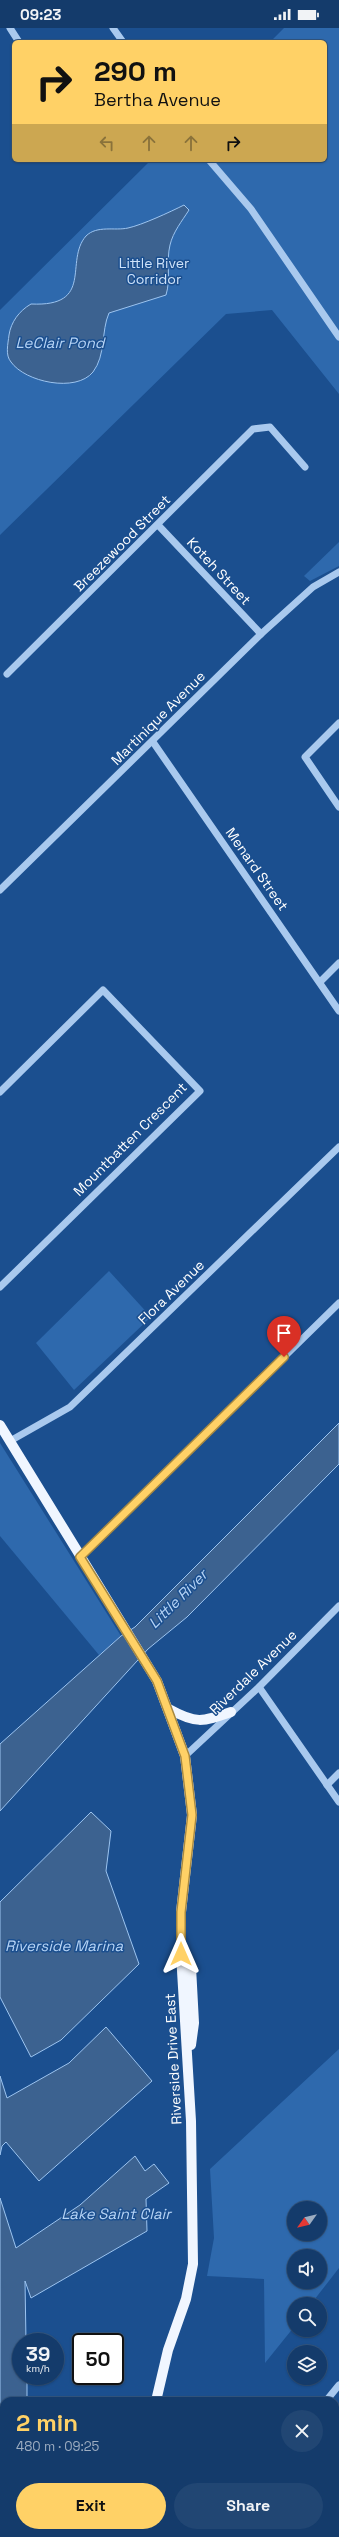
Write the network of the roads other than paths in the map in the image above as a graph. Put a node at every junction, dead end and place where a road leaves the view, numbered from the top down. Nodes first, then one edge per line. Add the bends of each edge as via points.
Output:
1 (10, 28) edge
2 (113, 28) edge
3 (18, 40) edge
4 (122, 40) edge
5 (211, 162) edge
6 (339, 336) edge
7 (305, 467) dead end
8 (158, 526) junction
9 (339, 572) edge
10 (261, 634) junction
11 (7, 674) dead end
12 (339, 723) edge
13 (153, 742) junction
14 (339, 807) edge
15 (0, 890) edge
16 (339, 963) edge
17 (320, 982) junction
18 (339, 1011) edge
19 (0, 1092) edge
20 (339, 1147) edge
21 (0, 1287) edge
22 (339, 1303) edge
23 (0, 1425) edge
24 (10, 1441) junction
25 (80, 1557) junction
26 (339, 1606) edge
27 (259, 1687) junction
28 (169, 1709) junction
29 (231, 1712) junction
30 (185, 1756) junction
31 (339, 1773) edge
32 (327, 1785) junction
33 (339, 1802) edge
34 (191, 1967) dead end
35 (188, 2069) junction
36 (339, 2385) edge
37 (157, 2397) edge
38 (329, 2397) edge

1 - 3 street
2 - 4 street
5 - 6 street via 251,209
7 - 8 street, Breezewood Street via 270,427 253,429
8 - 10 street, Koteh Street
8 - 11 street, Breezewood Street
9 - 10 street, Martinique Avenue via 312,587
10 - 13 street, Martinique Avenue
12 - 14 street via 305,757
13 - 15 street, Martinique Avenue
13 - 17 street, Menard Street
16 - 17 street
17 - 18 street, Menard Street
19 - 21 street, Mountbatten Crescent via 103,990 200,1091
20 - 24 street, Flora Avenue via 70,1407
22 - 25 street
23 - 24 main road, Riverside Drive East
24 - 25 main road, Riverside Drive East
25 - 28 main road, Riverside Drive East via 157,1681
26 - 27 street, Riverdale Avenue
27 - 29 street, Riverdale Avenue
27 - 32 street
28 - 29 main road via 193,1721 204,1722
28 - 30 main road, Riverside Drive East
29 - 30 street, Riverdale Avenue
30 - 35 main road, Riverside Drive East via 192,1815 181,1919
31 - 32 street
32 - 33 street
34 - 35 main road via 194,2023
35 - 37 main road, Riverside Drive East via 194,2217 193,2264 186,2300 168,2350
36 - 38 street

